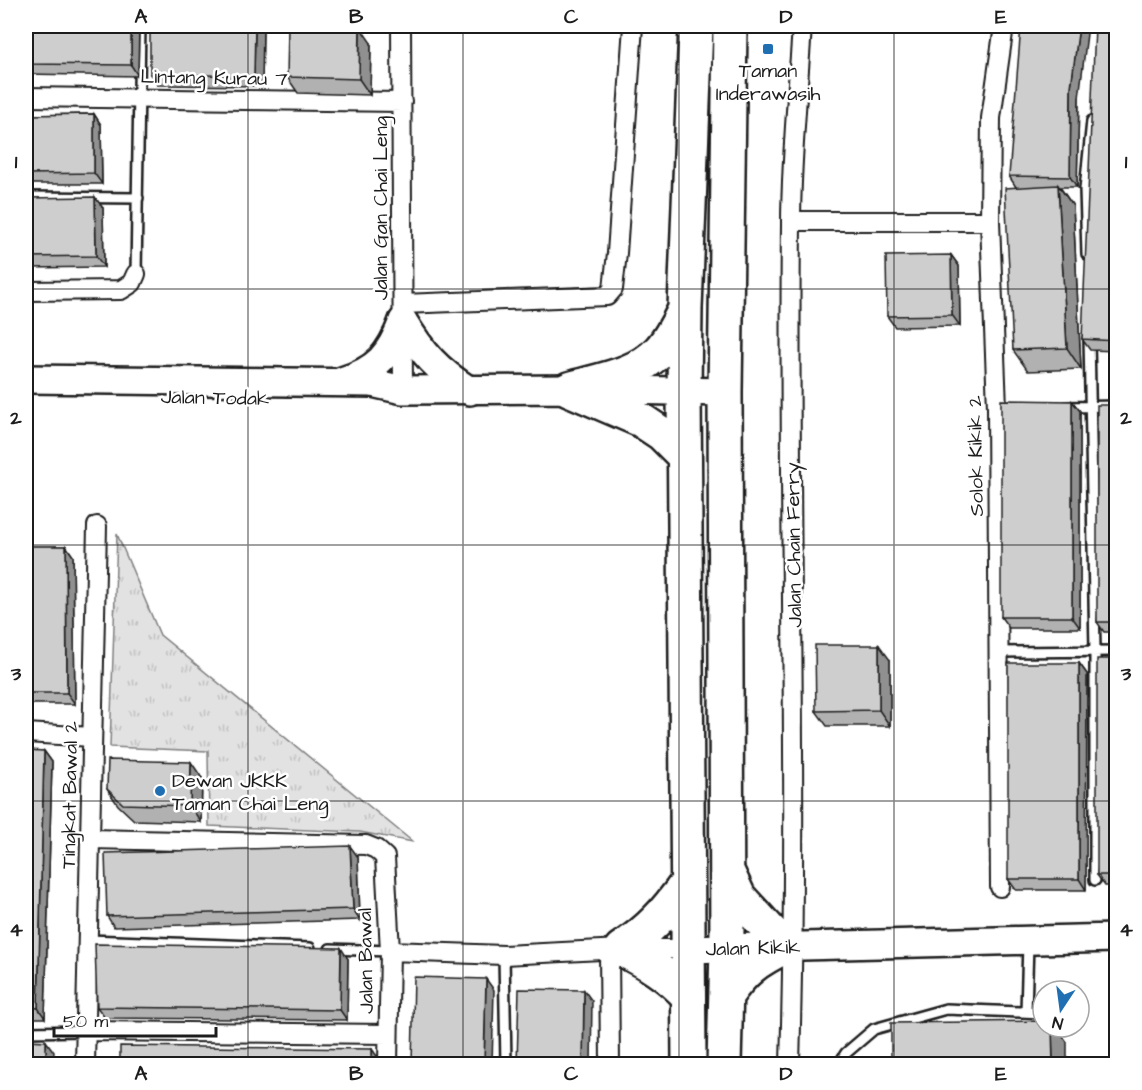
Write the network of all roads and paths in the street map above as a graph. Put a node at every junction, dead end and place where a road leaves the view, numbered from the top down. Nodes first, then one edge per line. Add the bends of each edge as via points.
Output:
1 (140, 26) edge
2 (402, 26) edge
3 (633, 26) edge
4 (696, 26) edge
5 (730, 26) edge
6 (801, 26) edge
7 (1004, 26) edge
8 (26, 97) edge
9 (139, 99) junction
10 (402, 102) junction
11 (1094, 107) edge
12 (26, 197) edge
13 (138, 198) junction
14 (791, 221) junction
15 (990, 222) junction
16 (1087, 269) edge
17 (136, 274) joint
18 (26, 291) edge
19 (685, 308) junction
20 (403, 313) junction
21 (1089, 327) edge
22 (26, 379) edge
23 (336, 383) junction
24 (569, 389) junction
25 (403, 390) junction
26 (470, 391) junction
27 (684, 392) junction
28 (725, 392) junction
29 (26, 394) edge
30 (1090, 406) junction
31 (1116, 406) edge
32 (1056, 407) edge
33 (684, 456) junction
34 (97, 526) dead end
35 (1095, 651) junction
36 (1116, 651) edge
37 (999, 652) junction
38 (26, 733) edge
39 (92, 737) junction
40 (90, 839) junction
41 (726, 870) junction
42 (1095, 880) edge
43 (686, 884) junction
44 (1000, 887) dead end
45 (1116, 938) edge
46 (88, 940) junction
47 (1028, 940) junction
48 (789, 946) junction
49 (727, 948) junction
50 (687, 949) junction
51 (615, 950) junction
52 (390, 951) junction
53 (504, 955) junction
54 (688, 996) junction
55 (726, 996) junction
56 (1026, 1012) junction
57 (1031, 1012) edge
58 (86, 1031) junction
59 (26, 1032) edge
60 (388, 1034) junction
61 (85, 1065) edge
62 (388, 1065) edge
63 (506, 1065) edge
64 (610, 1065) edge
65 (688, 1065) edge
66 (724, 1065) edge
67 (790, 1065) edge
68 (839, 1065) edge

1 - 9 lane
2 - 10 street, Jalan Gan Chai Leng
3 - 20 street via 613,289 606,296
4 - 19 highway
5 - 28 highway
6 - 14 street, Jalan Chain Ferry
7 - 15 street, Solok Kikik 2 via 991,118
8 - 9 street, Lintang Kurau 7
9 - 10 street, Lintang Kurau 7
9 - 13 lane
10 - 20 street, Jalan Gan Chai Leng
11 - 16 lane via 1085,189
12 - 13 lane
13 - 17 lane
14 - 15 street
14 - 48 street, Jalan Chain Ferry via 794,657
15 - 37 street, Solok Kikik 2 via 1003,408
17 - 18 street via 132,283 121,290
19 - 24 highway via 659,351 642,364
19 - 27 highway
20 - 23 main road via 396,340 376,365
20 - 25 street, Jalan Gan Chai Leng
20 - 26 main road via 430,361
21 - 30 lane
22 - 23 main road, Jalan Todak
23 - 25 main road, Jalan Todak via 372,383
24 - 26 main road, Jalan Todak
24 - 27 main road, Jalan Todak
24 - 33 highway via 640,420 662,434
25 - 26 main road, Jalan Todak
25 - 29 main road, Jalan Todak via 371,399
27 - 28 main road, Jalan Todak
27 - 33 highway
28 - 41 highway
30 - 31 lane
30 - 32 lane
30 - 35 lane
33 - 43 highway
34 - 39 street, Tingkat Bawal 2
35 - 36 lane
35 - 37 lane
35 - 42 lane
37 - 44 street, Solok Kikik 2
38 - 39 street
39 - 40 street, Tingkat Bawal 2
40 - 46 street, Tingkat Bawal 2
40 - 52 street, Jalan Bawal via 366,845 385,857
41 - 48 highway via 739,897
41 - 49 highway
43 - 50 highway
43 - 51 highway via 665,913 640,937
45 - 47 main road, Jalan Kikik
46 - 52 lane
46 - 58 street, Tingkat Bawal 2
47 - 48 main road, Jalan Kikik
47 - 56 lane
48 - 49 main road, Jalan Kikik
48 - 55 highway via 760,959 740,976
48 - 67 street, Jalan Chain Ferry
49 - 50 main road, Jalan Kikik
49 - 55 highway
50 - 51 street, Jalan Kikik
50 - 54 highway
51 - 53 street, Jalan Kikik
51 - 54 highway via 661,971
51 - 64 street
52 - 53 street, Jalan Kikik
52 - 60 street, Jalan Bawal
53 - 63 lane
54 - 65 highway
55 - 66 highway
56 - 57 lane
56 - 68 lane via 946,1009 874,1029 846,1053
58 - 59 lane
58 - 60 street
58 - 61 street, Tingkat Bawal 2
60 - 62 street, Jalan Bawal

